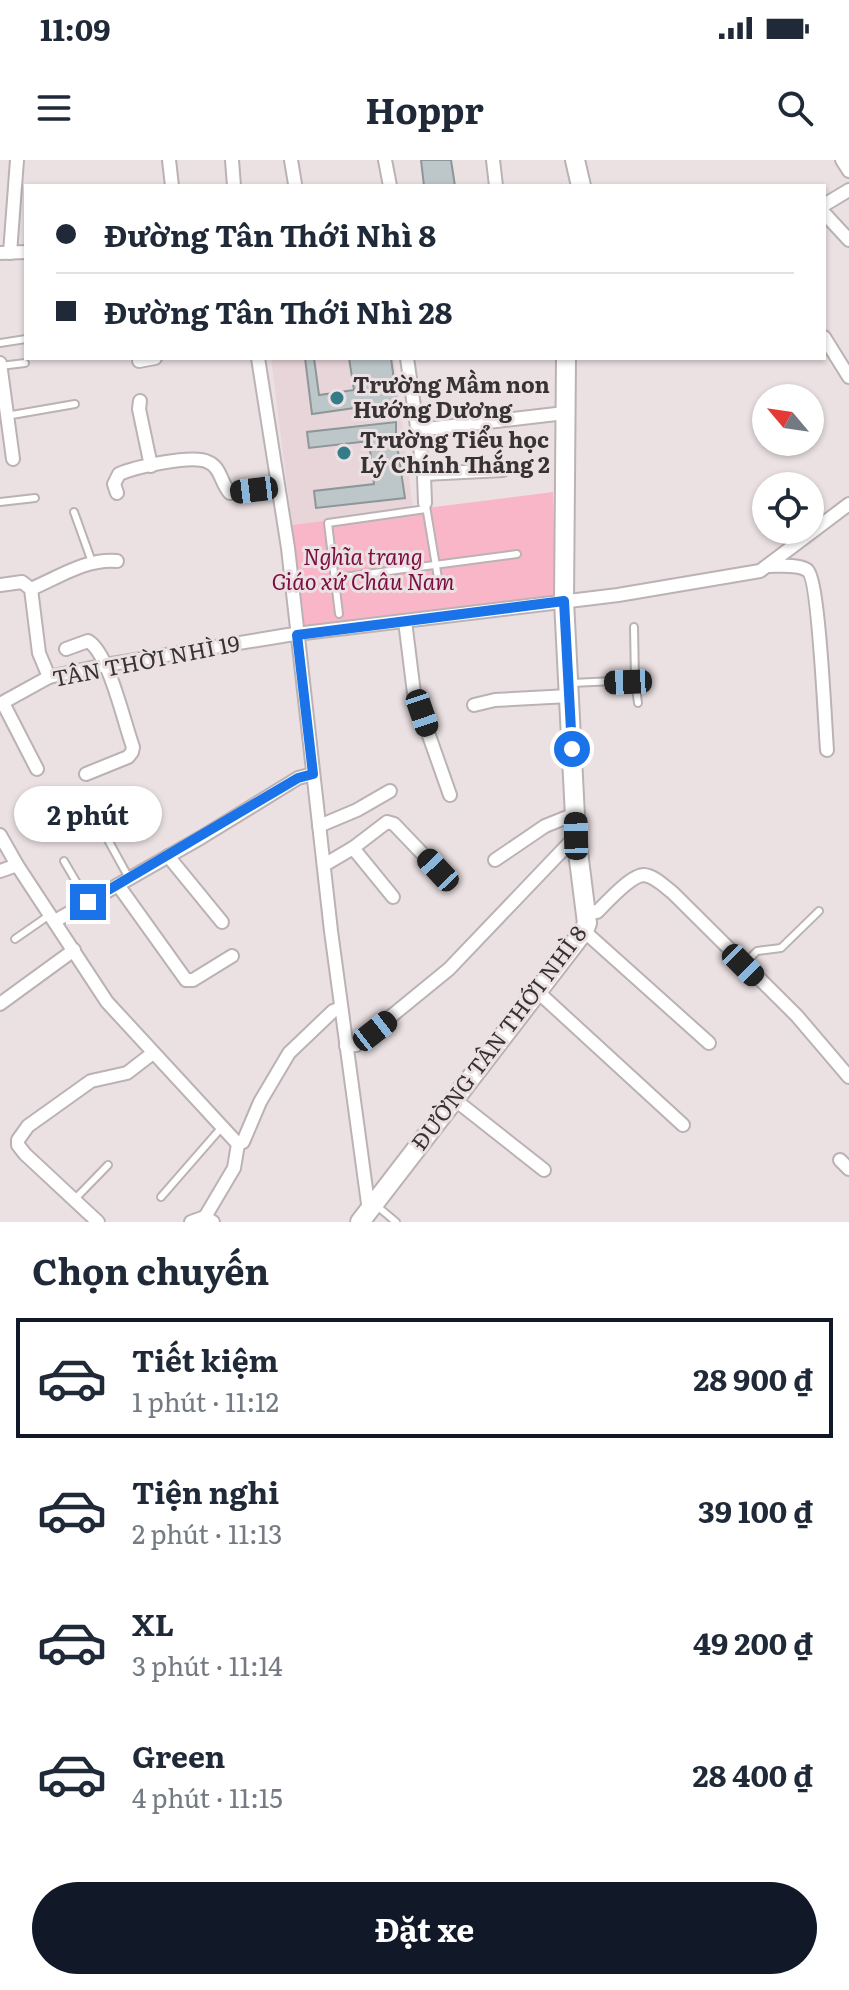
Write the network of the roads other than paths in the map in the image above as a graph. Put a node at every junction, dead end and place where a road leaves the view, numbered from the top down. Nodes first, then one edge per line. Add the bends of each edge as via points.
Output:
1 (17, 160) edge
2 (169, 160) edge
3 (232, 160) edge
4 (291, 160) edge
5 (385, 160) edge
6 (493, 160) edge
7 (575, 160) edge
8 (842, 160) edge
9 (849, 171) edge
10 (172, 184) edge
11 (234, 184) edge
12 (292, 184) edge
13 (390, 184) edge
14 (496, 184) edge
15 (581, 184) edge
16 (849, 190) edge
17 (826, 204) edge
18 (826, 215) edge
19 (849, 240) edge
20 (5, 253) edge
21 (24, 339) edge
22 (826, 340) edge
23 (0, 343) edge
24 (144, 360) edge
25 (258, 360) edge
26 (407, 360) edge
27 (566, 360) edge
28 (139, 361) dead end
29 (25, 363) dead end
30 (0, 365) edge
31 (849, 377) edge
32 (140, 401) dead end
33 (75, 404) dead end
34 (565, 413) junction
35 (6, 416) junction
36 (418, 430) junction
37 (13, 459) dead end
38 (151, 466) junction
39 (503, 470) dead end
40 (424, 474) junction
41 (278, 487) junction
42 (117, 493) dead end
43 (35, 498) dead end
44 (0, 502) edge
45 (849, 504) edge
46 (426, 506) junction
47 (74, 512) dead end
48 (517, 554) dead end
49 (117, 561) dead end
50 (92, 562) junction
51 (436, 565) junction
52 (769, 566) junction
53 (336, 578) junction
54 (438, 578) dead end
55 (0, 585) edge
56 (31, 589) junction
57 (564, 601) junction
58 (339, 614) dead end
59 (405, 621) junction
60 (634, 627) dead end
61 (297, 635) junction
62 (66, 649) dead end
63 (105, 665) junction
64 (49, 677) junction
65 (635, 680) junction
66 (569, 690) junction
67 (638, 703) dead end
68 (2, 704) edge
69 (474, 705) dead end
70 (827, 750) dead end
71 (37, 769) dead end
72 (86, 774) dead end
73 (313, 774) junction
74 (390, 791) dead end
75 (450, 795) dead end
76 (575, 814) junction
77 (319, 826) junction
78 (102, 829) dead end
79 (0, 835) edge
80 (576, 836) junction
81 (353, 848) junction
82 (168, 856) junction
83 (495, 860) dead end
84 (64, 861) dead end
85 (17, 865) junction
86 (324, 865) junction
87 (438, 870) dead end
88 (0, 871) edge
89 (123, 882) junction
90 (393, 897) dead end
91 (88, 902) junction
92 (585, 910) junction
93 (819, 911) dead end
94 (53, 918) junction
95 (222, 922) dead end
96 (584, 931) junction
97 (15, 939) dead end
98 (74, 950) junction
99 (232, 956) dead end
100 (743, 965) junction
101 (538, 992) junction
102 (0, 1004) edge
103 (341, 1008) junction
104 (709, 1043) dead end
105 (346, 1046) junction
106 (153, 1053) junction
107 (849, 1077) edge
108 (454, 1099) junction
109 (683, 1125) dead end
110 (222, 1127) junction
111 (238, 1144) junction
112 (108, 1165) dead end
113 (544, 1170) dead end
114 (161, 1197) dead end
115 (74, 1200) junction
116 (368, 1212) edge
117 (209, 1220) edge
118 (98, 1222) edge
119 (191, 1222) edge
120 (396, 1222) edge

1 - 20 street
2 - 10 street
3 - 11 street
4 - 12 street
5 - 13 street
6 - 14 street
7 - 15 street
8 - 9 street
16 - 17 street
18 - 19 street
21 - 23 lane
22 - 31 street
24 - 28 street
25 - 41 street
26 - 36 street
27 - 34 street, ĐƯỜNG TÂN THỚI NHÌ 8
29 - 30 lane
30 - 35 street
32 - 38 street
33 - 35 lane
34 - 36 street
34 - 57 street, ĐƯỜNG TÂN THỚI NHÌ 8
35 - 37 street
36 - 40 street
38 - 41 street via 207,461 230,493
38 - 42 street via 119,474
39 - 40 street
40 - 46 street
41 - 61 street
43 - 44 lane
45 - 52 street
46 - 51 lane
46 - 53 lane via 330,521
47 - 50 lane
48 - 51 lane
49 - 50 street
50 - 56 street
51 - 53 lane
51 - 54 lane
52 - 57 street, TÂN THỜI NHÌ 19 via 718,579
52 - 70 street via 810,573 819,622
53 - 58 lane
55 - 56 street via 22,582
56 - 64 street via 39,653
57 - 59 street, TÂN THỜI NHÌ 19
57 - 66 street, ĐƯỜNG TÂN THỚI NHÌ 8
59 - 61 street, TÂN THỜI NHÌ 19
59 - 75 street via 414,693
60 - 65 lane
61 - 63 street, TÂN THỜI NHÌ 19
61 - 73 street
62 - 63 street via 91,642
63 - 64 street, TÂN THỜI NHÌ 19
63 - 72 street via 132,752
64 - 68 street, TÂN THỜI NHÌ 19
65 - 66 lane
65 - 67 lane
66 - 69 street
66 - 76 street, ĐƯỜNG TÂN THỚI NHÌ 8
68 - 71 street
73 - 77 street
73 - 82 street
74 - 77 street
76 - 80 street, ĐƯỜNG TÂN THỚI NHÌ 8
76 - 83 street via 545,826
77 - 86 street
78 - 89 lane
79 - 85 street
80 - 92 street, ĐƯỜNG TÂN THỚI NHÌ 8
80 - 105 street via 449,969 356,1045
81 - 86 street
81 - 87 street via 382,824 394,824
81 - 90 street
82 - 89 street
82 - 95 street
84 - 91 lane
85 - 88 street
85 - 94 street
86 - 103 street
89 - 91 street
89 - 99 street via 186,980
91 - 94 street
92 - 96 street, ĐƯỜNG TÂN THỚI NHÌ 8
92 - 100 street via 597,912 631,880 646,875 673,893
93 - 100 lane via 781,948 757,951
94 - 97 lane
94 - 98 street
96 - 101 street, ĐƯỜNG TÂN THỚI NHÌ 8
96 - 104 street
98 - 102 street
98 - 106 street via 107,1002
100 - 107 street via 797,1016
101 - 108 street, ĐƯỜNG TÂN THỚI NHÌ 8
101 - 109 street
103 - 105 street
103 - 111 street via 289,1053
105 - 116 street
106 - 110 street
106 - 115 street via 127,1073 91,1081 22,1133 18,1145
108 - 113 street
108 - 116 street, ĐƯỜNG TÂN THỚI NHÌ 8
110 - 111 street
110 - 114 lane
111 - 117 street via 234,1168
112 - 115 lane
115 - 118 street
116 - 120 lane
117 - 119 street

